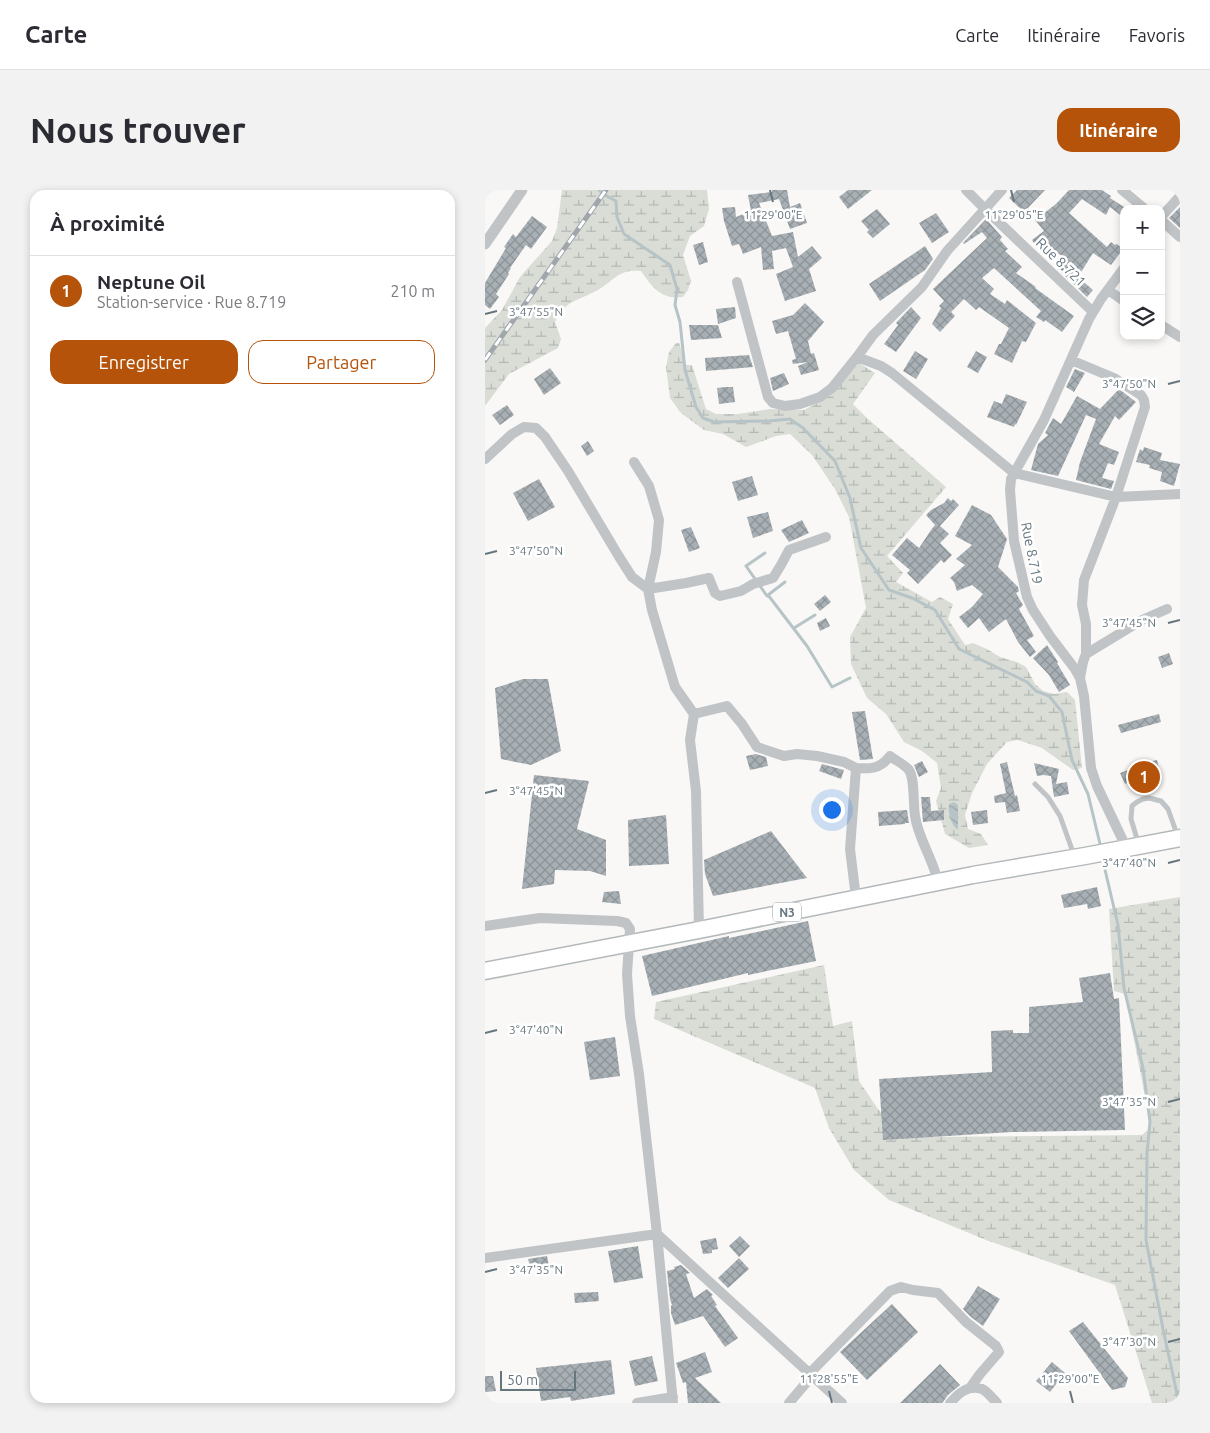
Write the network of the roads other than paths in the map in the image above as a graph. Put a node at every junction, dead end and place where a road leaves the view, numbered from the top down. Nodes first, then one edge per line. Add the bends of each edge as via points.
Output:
1 (522, 190) edge
2 (966, 190) edge
3 (1002, 190) edge
4 (1123, 190) edge
5 (1180, 196) edge
6 (1140, 205) edge
7 (985, 209) junction
8 (1165, 213) edge
9 (1165, 222) edge
10 (1180, 237) edge
11 (485, 244) edge
12 (1120, 274) edge
13 (737, 282) dead end
14 (1108, 290) junction
15 (1120, 298) edge
16 (1093, 312) junction
17 (1165, 328) edge
18 (1180, 337) edge
19 (857, 357) junction
20 (1071, 360) junction
21 (485, 459) edge
22 (634, 462) dead end
23 (1014, 473) junction
24 (1180, 494) edge
25 (1116, 497) junction
26 (826, 537) dead end
27 (648, 589) junction
28 (1167, 609) dead end
29 (1086, 654) junction
30 (1079, 678) junction
31 (694, 714) junction
32 (856, 768) junction
33 (1035, 784) dead end
34 (1179, 838) edge
35 (1127, 847) junction
36 (1082, 856) junction
37 (938, 882) junction
38 (856, 898) junction
39 (485, 926) edge
40 (699, 930) junction
41 (629, 943) junction
42 (485, 971) edge
43 (657, 1234) junction
44 (485, 1258) edge
45 (809, 1374) junction
46 (970, 1388) junction
47 (673, 1400) edge
48 (637, 1403) edge
49 (789, 1403) edge
50 (842, 1403) edge
51 (950, 1403) edge
52 (997, 1403) edge

1 - 11 street
2 - 7 street, Rue 8.721
3 - 7 street
4 - 6 street
5 - 8 street
7 - 16 street, Rue 8.721
7 - 19 street via 947,251 922,287 873,335
9 - 10 street
12 - 14 street, Rue 8.719
13 - 19 street via 768,397 773,403 785,406 820,397 832,388
14 - 15 street
14 - 16 street, Rue 8.719
16 - 20 street, Rue 8.719
17 - 18 street
19 - 23 street via 892,373
20 - 23 street, Rue 8.719 via 1044,420
20 - 25 street via 1107,374 1144,400 1145,407
21 - 27 street via 512,434 524,427 536,428 568,471 632,578
22 - 27 street via 649,486 659,520
23 - 25 street
23 - 30 street, Rue 8.719 via 1009,490 1013,541 1027,598
24 - 25 street
25 - 29 street via 1084,580
26 - 27 street via 789,550 773,578 741,591 720,596 715,594 709,578
27 - 31 street via 675,687
28 - 29 street via 1142,620
29 - 30 street
30 - 35 street, Rue 8.719 via 1084,696 1091,768
31 - 32 street via 727,706 757,747 784,756 817,756
31 - 40 street via 691,740 696,791
32 - 37 street via 872,769 885,763 890,756 909,770 915,818
32 - 38 street via 850,849
33 - 36 lane via 1060,816
34 - 35 highway, N3
34 - 35 lane via 1168,809 1161,801 1143,799 1132,806
35 - 36 highway, N3
36 - 37 highway, N3
37 - 38 highway, N3
38 - 40 highway, N3
39 - 41 street via 541,918 617,921 626,923 630,929
40 - 41 highway, N3
41 - 42 highway, N3
41 - 43 street via 630,1016
43 - 44 street
43 - 45 street
43 - 47 street
45 - 46 street via 891,1291 901,1287 938,1293 966,1322 996,1346 999,1352
45 - 49 street via 806,1383
45 - 50 street
46 - 51 street via 959,1393
46 - 52 street via 982,1389
47 - 48 street

